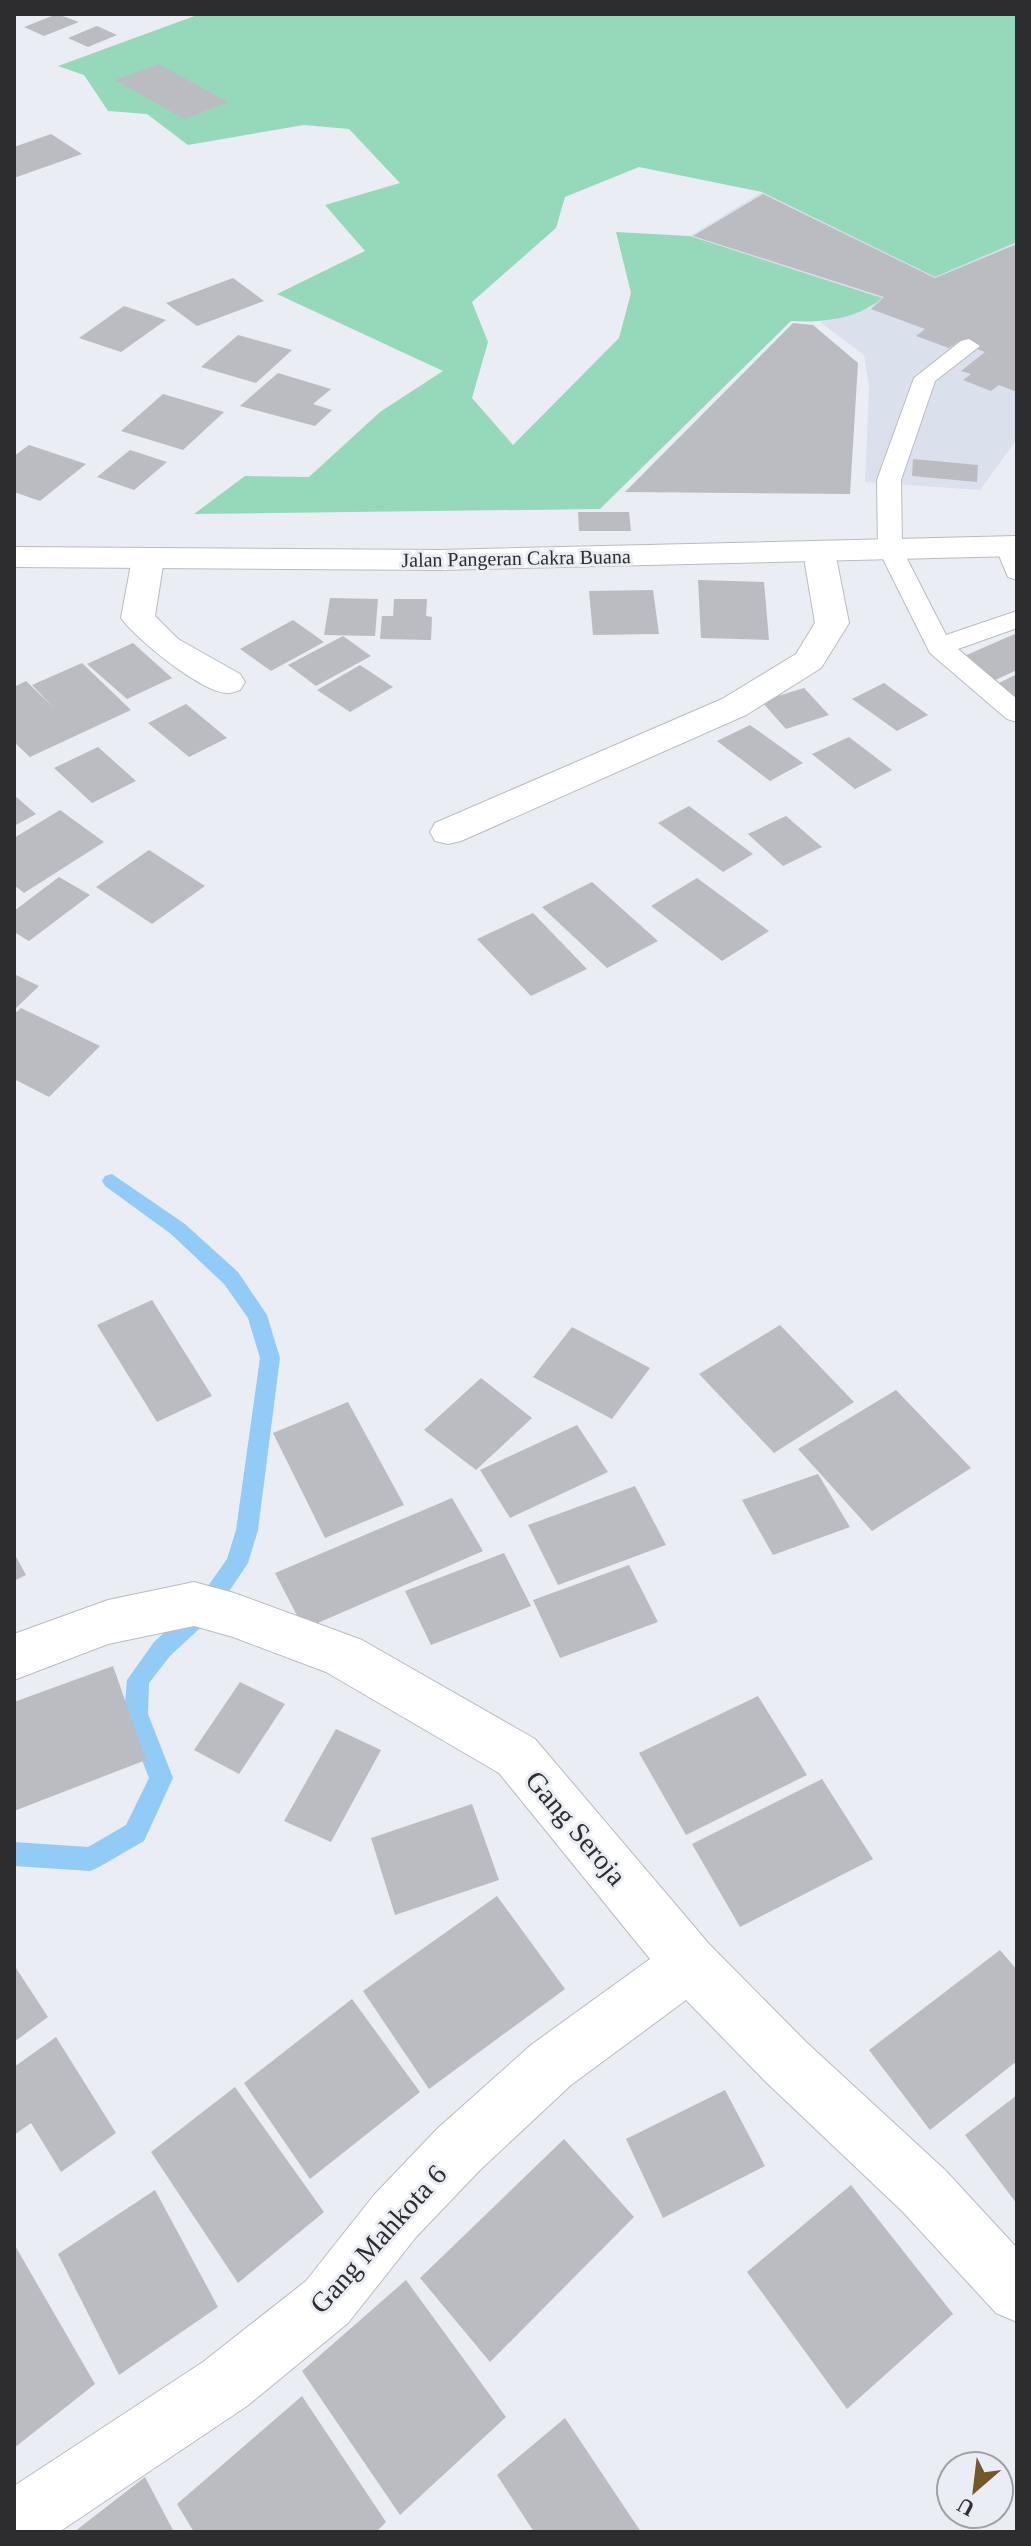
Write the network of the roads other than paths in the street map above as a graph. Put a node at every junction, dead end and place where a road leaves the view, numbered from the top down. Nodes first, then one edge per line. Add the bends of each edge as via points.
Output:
1 (969, 346) dead end
2 (890, 549) junction
3 (819, 552) junction
4 (1014, 555) edge
5 (14, 557) edge
6 (148, 559) junction
7 (1017, 619) edge
8 (939, 647) junction
9 (228, 682) dead end
10 (1017, 713) edge
11 (448, 832) dead end
12 (14, 1657) edge
13 (689, 1964) junction
14 (1017, 2292) edge
15 (14, 2524) edge

1 - 2 lane via 925,378 889,480
2 - 3 street, Jalan Pangeran Cakra Buana
2 - 4 street, Jalan Pangeran Cakra Buana
2 - 8 lane
3 - 6 street, Jalan Pangeran Cakra Buana via 441,560
3 - 11 street via 832,623 809,661 701,724
5 - 6 street, Jalan Pangeran Cakra Buana
6 - 9 street via 138,618 166,646
7 - 8 lane
8 - 10 lane
12 - 13 street, Gang Seroja via 108,1622 214,1609 344,1656 517,1756
13 - 14 street, Gang Seroja via 924,2191
13 - 15 street, Gang Mahkota 6 via 551,2065 459,2149 395,2216 327,2302 225,2384

